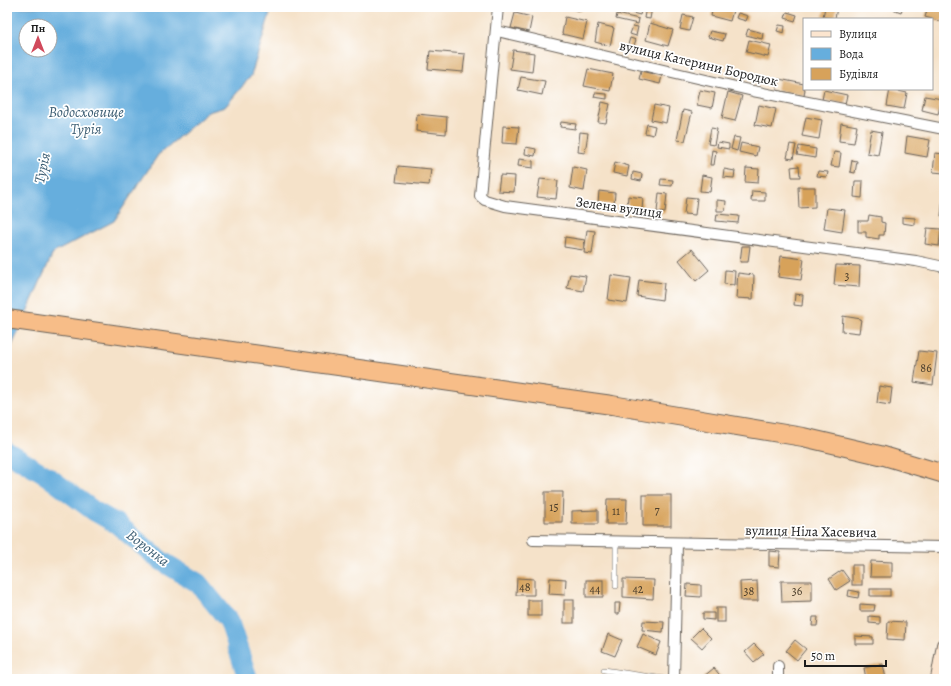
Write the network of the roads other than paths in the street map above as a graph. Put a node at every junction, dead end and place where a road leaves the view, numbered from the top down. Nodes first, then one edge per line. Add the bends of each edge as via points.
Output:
1 (498, 7) edge
2 (496, 31) junction
3 (944, 129) edge
4 (944, 267) edge
5 (7, 319) edge
6 (944, 474) edge
7 (533, 540) dead end
8 (616, 542) junction
9 (677, 543) junction
10 (944, 547) edge
11 (616, 586) dead end
12 (944, 647) edge
13 (778, 666) dead end
14 (604, 670) dead end
15 (664, 679) edge
16 (674, 679) edge
17 (778, 679) edge
18 (938, 679) edge

1 - 2 street, Зелена вулиця
2 - 3 street, вулиця Катерини Бородюк via 753,91
2 - 4 street, Зелена вулиця via 480,196 485,200 505,206 916,261
5 - 6 highway via 612,405 803,438 884,456
7 - 8 street, вулиця Ніла Хасевича
8 - 9 street, вулиця Ніла Хасевича
8 - 11 lane
9 - 10 street, вулиця Ніла Хасевича
9 - 16 street
12 - 18 street
13 - 17 street
14 - 15 lane

